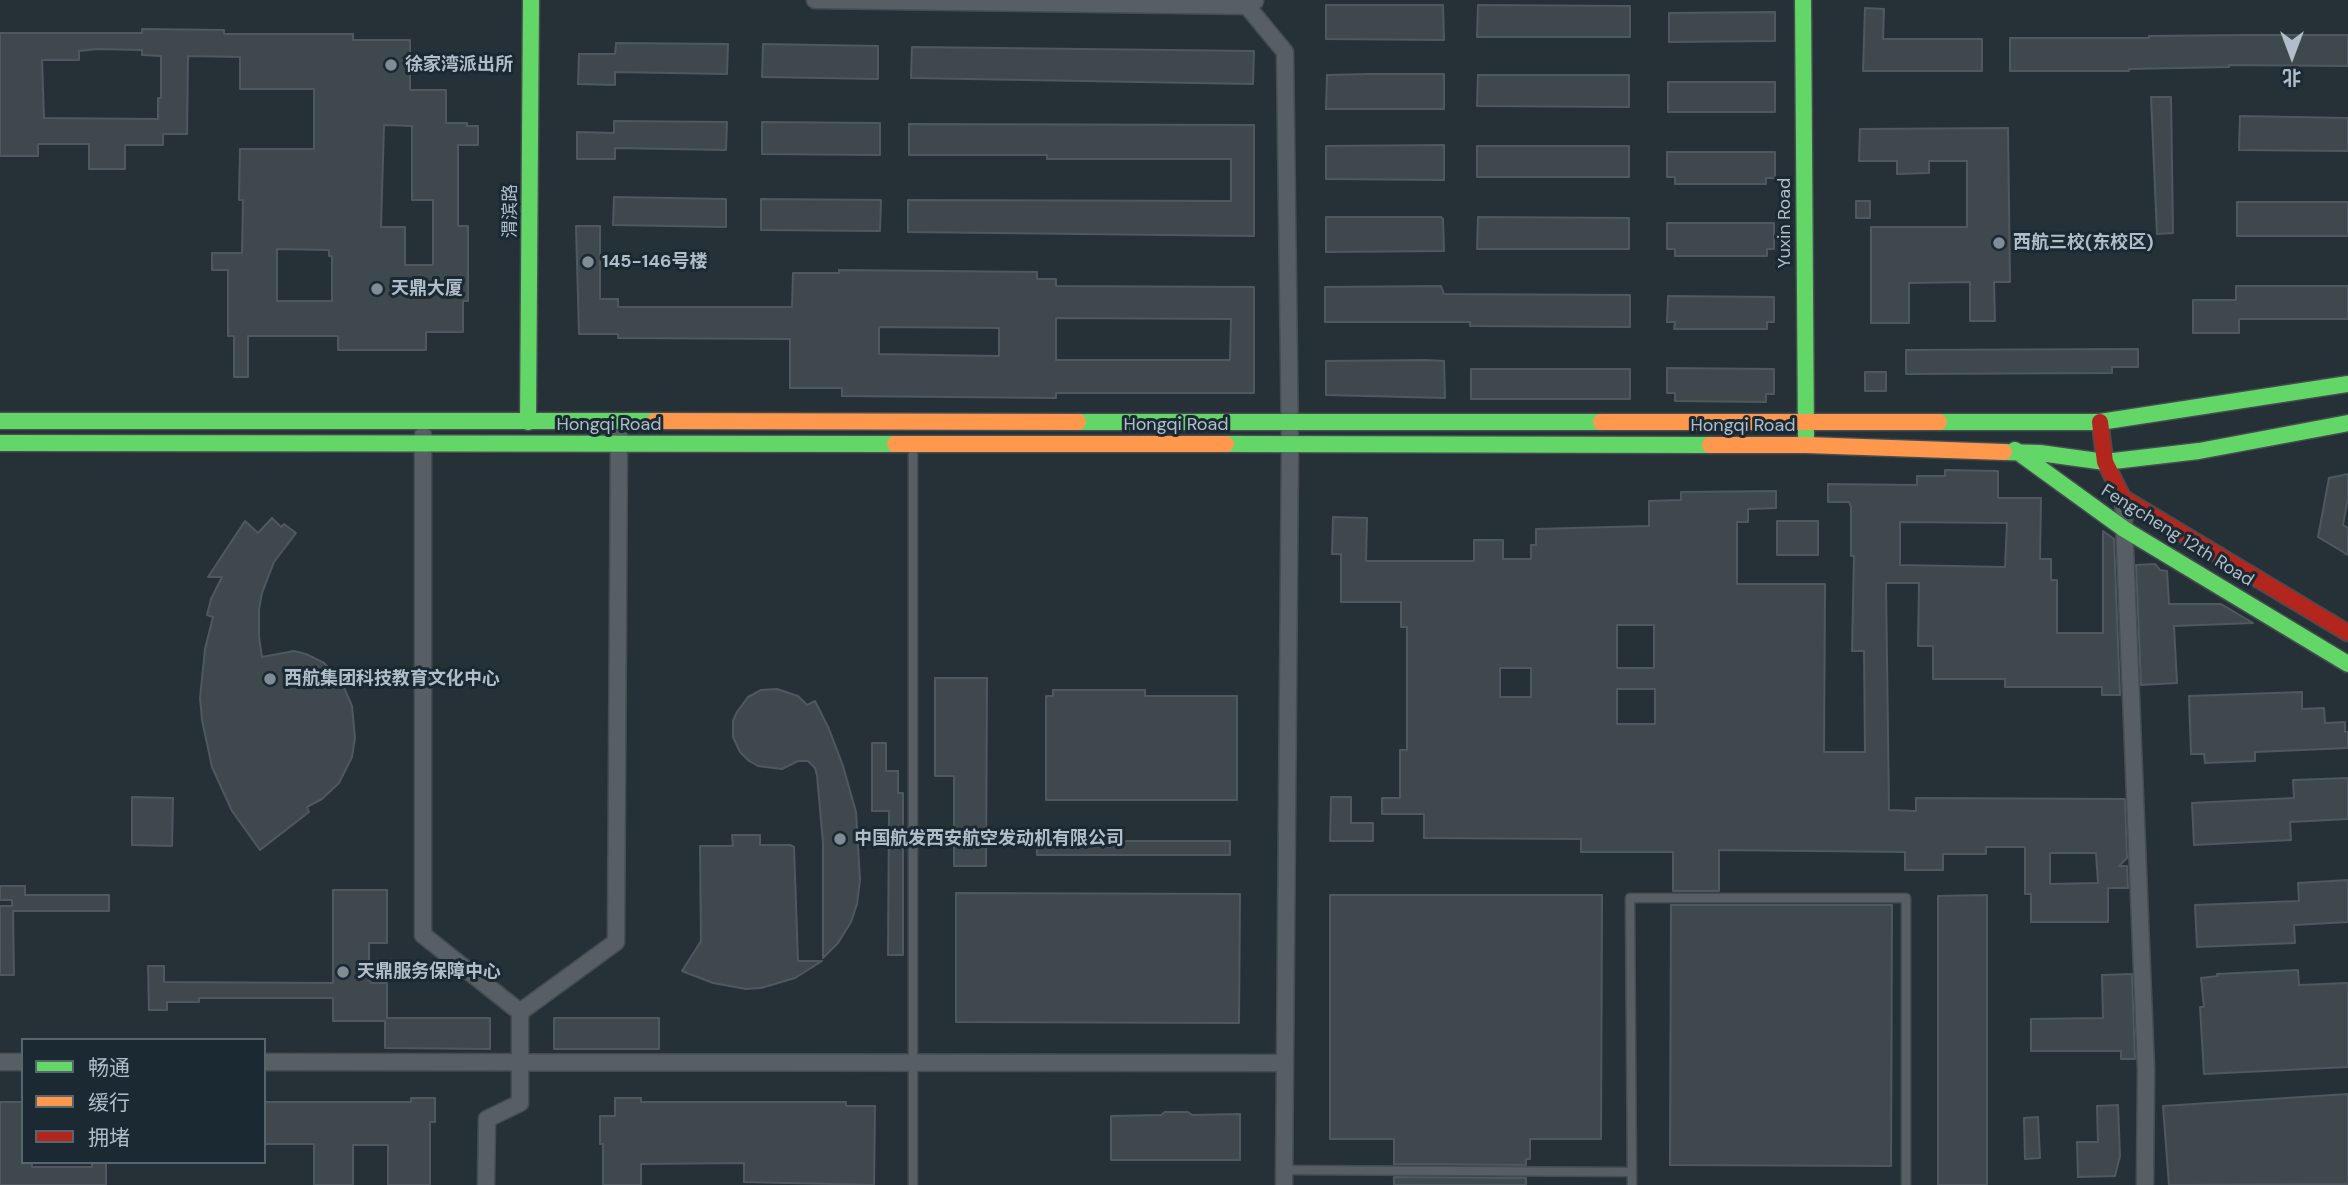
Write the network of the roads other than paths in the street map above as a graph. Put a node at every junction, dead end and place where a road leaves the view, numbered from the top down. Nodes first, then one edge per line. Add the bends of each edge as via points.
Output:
1 (531, 0) edge
2 (815, 0) edge
3 (1804, 0) edge
4 (1250, 2) edge
5 (2348, 384) edge
6 (0, 421) edge
7 (422, 422) junction
8 (528, 422) junction
9 (619, 422) junction
10 (2015, 422) junction
11 (2100, 422) junction
12 (1288, 423) junction
13 (1806, 423) junction
14 (2348, 423) edge
15 (0, 443) edge
16 (424, 444) junction
17 (619, 444) junction
18 (913, 444) junction
19 (1290, 444) junction
20 (1806, 445) junction
21 (2015, 452) junction
22 (2105, 462) junction
23 (2123, 498) junction
24 (2124, 529) junction
25 (2348, 633) edge
26 (2348, 664) edge
27 (520, 1012) junction
28 (0, 1062) edge
29 (21, 1062) edge
30 (266, 1062) edge
31 (520, 1063) junction
32 (912, 1063) junction
33 (1284, 1063) junction
34 (1632, 1172) junction
35 (1284, 1177) edge
36 (486, 1185) edge
37 (913, 1185) edge
38 (1632, 1185) edge
39 (1906, 1185) edge
40 (2145, 1185) edge

1 - 8 main road, 渭滨路
2 - 4 street
3 - 13 main road, Yuxin Road
4 - 12 street via 1285,52
5 - 11 main road, Hongqi Road
6 - 7 main road, Hongqi Road
7 - 8 main road, Hongqi Road
7 - 16 street
8 - 9 main road, Hongqi Road
9 - 12 main road, Hongqi Road
9 - 17 street
10 - 11 main road, Hongqi Road
10 - 13 main road, Hongqi Road
10 - 21 main road
11 - 22 main road, Fengcheng 12th Road
12 - 13 main road, Hongqi Road
12 - 19 street
13 - 20 main road, Yuxin Road
14 - 22 main road, Hongqi Road via 2199,451
15 - 16 main road, Hongqi Road
16 - 17 main road, Hongqi Road
16 - 27 street via 424,935
17 - 18 main road, Hongqi Road
17 - 27 street via 616,942
18 - 19 main road, Hongqi Road
18 - 32 lane
19 - 20 main road, Hongqi Road
19 - 33 street
20 - 21 main road, Hongqi Road
21 - 22 main road, Hongqi Road
21 - 24 main road, Fengcheng 12th Road
22 - 23 main road, Fengcheng 12th Road
23 - 24 street
23 - 25 main road, Fengcheng 12th Road
24 - 26 main road, Fengcheng 12th Road
24 - 40 street via 2146,1069
27 - 31 street
28 - 29 street
30 - 31 street
31 - 32 street
31 - 36 street via 520,1103 487,1119
32 - 33 street
32 - 37 lane
33 - 35 street
34 - 35 lane
34 - 38 lane
34 - 39 lane via 1630,898 1906,898

